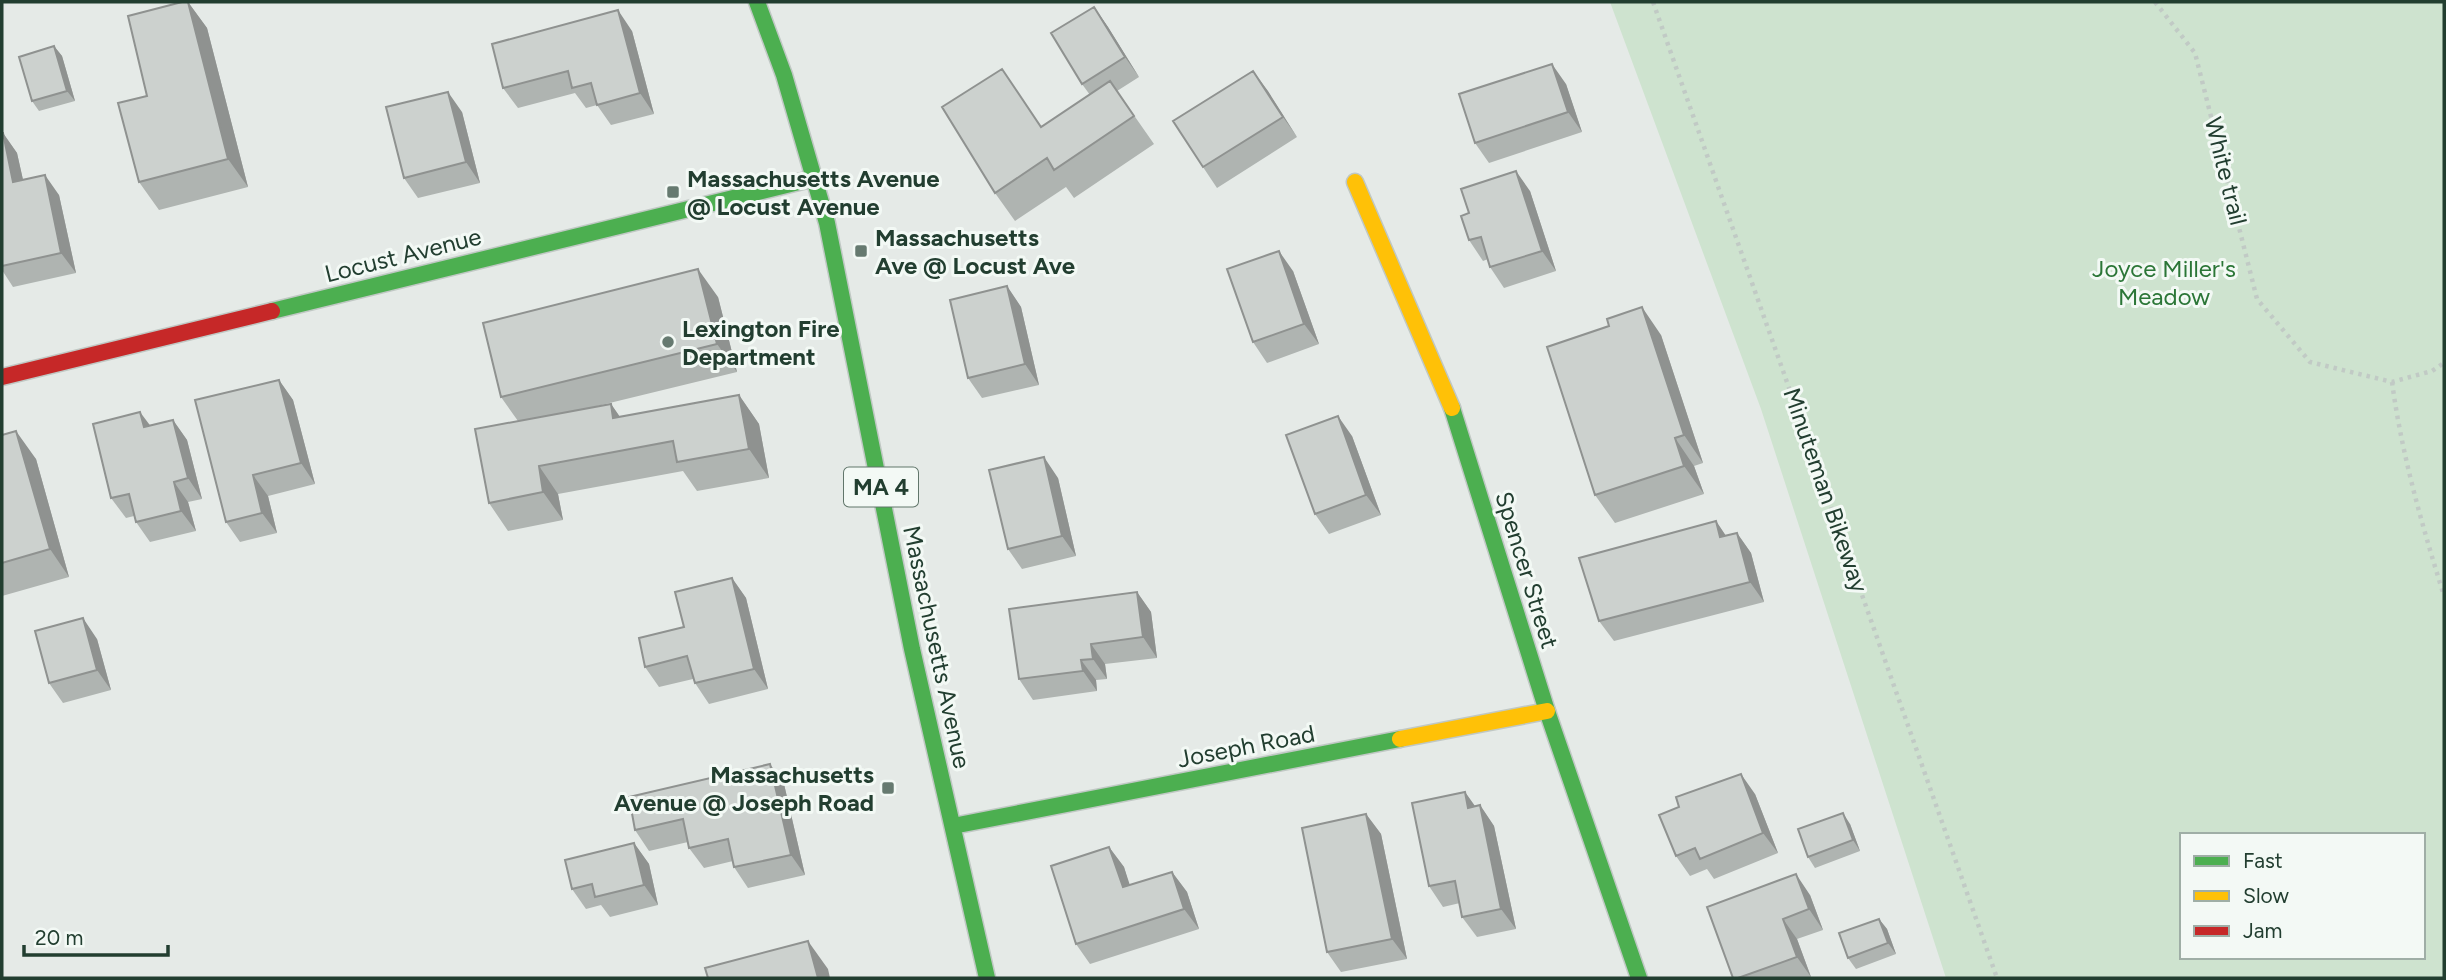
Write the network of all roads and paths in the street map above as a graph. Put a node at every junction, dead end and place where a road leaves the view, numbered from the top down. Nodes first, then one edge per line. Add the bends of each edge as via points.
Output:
1 (757, 2) edge
2 (1653, 2) edge
3 (2155, 2) edge
4 (815, 178) junction
5 (1355, 182) dead end
6 (2444, 363) edge
7 (2, 376) edge
8 (2392, 382) junction
9 (2444, 596) edge
10 (1547, 711) junction
11 (953, 826) junction
12 (987, 978) edge
13 (1639, 978) edge
14 (1997, 978) edge

1 - 4 street, Massachusetts Avenue / MA 4 via 787,75
2 - 14 path, Minuteman Bikeway
3 - 8 path, White trail via 2195,53 2257,299 2310,362
4 - 7 street, Locust Avenue
4 - 11 street, Massachusetts Avenue / MA 4 via 840,268 902,602
5 - 10 street, Spencer Street via 1458,423
6 - 8 path, White trail
8 - 9 path via 2414,499
10 - 11 street, Joseph Road
10 - 13 street, Spencer Street
11 - 12 street, Massachusetts Avenue / MA 4

